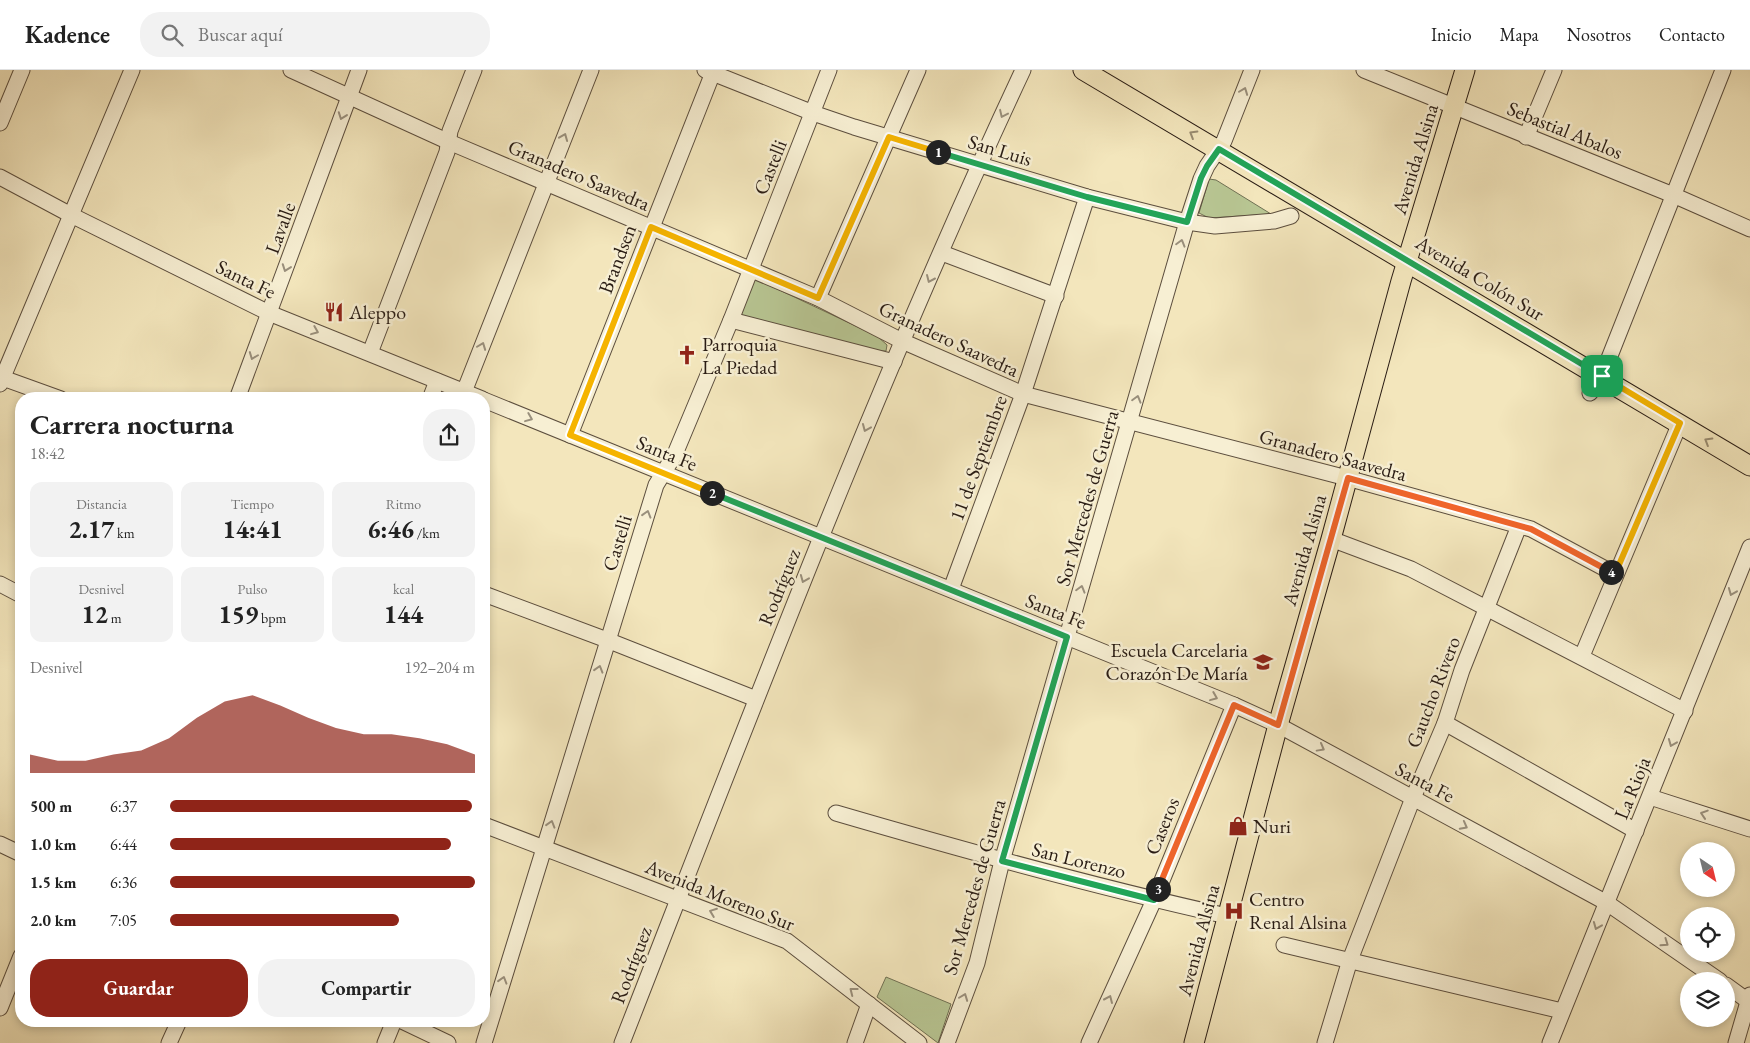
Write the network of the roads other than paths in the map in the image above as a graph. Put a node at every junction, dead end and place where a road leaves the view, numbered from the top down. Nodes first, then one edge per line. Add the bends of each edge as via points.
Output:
1 (22, 70) edge
2 (132, 70) edge
3 (291, 70) edge
4 (359, 70) edge
5 (474, 70) edge
6 (591, 70) edge
7 (829, 70) edge
8 (918, 70) edge
9 (1023, 70) edge
10 (1083, 70) edge
11 (1252, 70) edge
12 (1364, 70) edge
13 (1465, 70) edge
14 (1554, 70) edge
15 (1723, 70) edge
16 (711, 71) edge
17 (350, 96) junction
18 (1454, 107) junction
19 (812, 113) junction
20 (0, 123) edge
21 (889, 137) junction
22 (1526, 137) junction
23 (448, 142) junction
24 (1219, 149) junction
25 (979, 165) junction
26 (0, 177) edge
27 (546, 182) junction
28 (1673, 196) junction
29 (1087, 197) junction
30 (71, 214) junction
31 (1291, 216) dead end
32 (1187, 222) junction
33 (651, 227) junction
34 (1750, 229) edge
35 (942, 253) junction
36 (1407, 262) junction
37 (750, 270) junction
38 (1056, 296) junction
39 (818, 298) junction
40 (269, 313) junction
41 (731, 320) junction
42 (902, 341) junction
43 (370, 353) junction
44 (894, 362) junction
45 (1602, 376) junction
46 (1, 380) edge
47 (437, 380) junction
48 (39, 392) edge
49 (240, 392) edge
50 (433, 392) edge
51 (464, 392) joint
52 (1590, 393) dead end
53 (1023, 394) junction
54 (490, 402) edge
55 (1130, 423) junction
56 (1680, 423) junction
57 (570, 435) junction
58 (1750, 466) edge
59 (663, 473) junction
60 (1348, 478) junction
61 (1520, 526) junction
62 (821, 537) junction
63 (1331, 539) junction
64 (1750, 547) edge
65 (1615, 574) junction
66 (0, 584) edge
67 (951, 589) junction
68 (15, 592) edge
69 (490, 598) edge
70 (1488, 608) junction
71 (1067, 637) junction
72 (607, 640) junction
73 (1582, 656) junction
74 (756, 699) junction
75 (1234, 705) junction
76 (1685, 710) junction
77 (1445, 723) junction
78 (1278, 725) junction
79 (1650, 797) junction
80 (1412, 798) junction
81 (836, 813) dead end
82 (490, 827) edge
83 (1750, 829) edge
84 (1636, 831) junction
85 (0, 844) edge
86 (543, 848) junction
87 (15, 851) edge
88 (1002, 861) junction
89 (679, 899) junction
90 (1154, 900) junction
91 (1607, 903) junction
92 (1227, 916) junction
93 (1284, 945) dead end
94 (1350, 960) junction
95 (15, 971) edge
96 (1707, 972) edge
97 (1735, 991) edge
98 (1749, 998) edge
99 (869, 1004) junction
100 (0, 1008) edge
101 (1562, 1011) junction
102 (490, 1023) edge
103 (176, 1027) edge
104 (391, 1027) edge
105 (415, 1027) edge
106 (489, 1027) edge
107 (169, 1043) edge
108 (384, 1043) edge
109 (448, 1043) edge
110 (484, 1043) edge
111 (622, 1043) edge
112 (855, 1043) edge
113 (919, 1043) edge
114 (947, 1043) edge
115 (1089, 1043) edge
116 (1194, 1043) edge
117 (1325, 1043) edge
118 (1550, 1043) edge
119 (1736, 1043) edge

1 - 20 street
2 - 30 street
3 - 17 street, Granadero Saavedra
4 - 17 street, Lavalle
5 - 23 street
27 -> 6 street
7 - 19 street, Castelli
8 - 21 street
9 -> 25 street, Rodríguez
24 -> 10 main road, Avenida Colón Sur
24 -> 11 street
12 - 18 street, Sebastial Abalos
13 - 18 main road, Avenida Alsina
14 - 22 street
15 - 28 street
16 - 19 street, San Luis
16 - 33 street, Brandsen
17 - 23 street, Granadero Saavedra
17 -> 40 street, Lavalle
18 - 22 street, Sebastial Abalos
18 - 36 main road, Avenida Alsina
19 - 21 street, San Luis
19 - 37 street, Castelli
21 - 25 street, San Luis
21 - 39 street
22 - 28 street, Sebastial Abalos
23 - 27 street, Granadero Saavedra
23 - 43 street via 447,152
24 - 32 street, Sor Mercedes de Guerra via 1207,166
24 - 36 main road, Avenida Colón Sur
25 - 29 street, San Luis
25 - 35 street, Rodríguez
26 - 30 street, Santa Fe
27 - 33 street, Granadero Saavedra
51 -> 27 street
28 - 34 street, Sebastial Abalos
28 - 45 street
29 - 32 street, San Luis
29 - 38 street, 11 de Septiembre
30 - 40 street, Santa Fe
30 - 46 street
31 - 32 street, San Luis via 1274,221 1215,226
55 -> 32 street, Sor Mercedes de Guerra
33 - 37 street, Granadero Saavedra
33 - 57 street, Brandsen
35 - 38 street
35 -> 42 street, Rodríguez
36 - 45 main road, Avenida Colón Sur
36 - 60 main road, Avenida Alsina
37 - 39 street, Granadero Saavedra
37 - 41 street, Castelli
38 - 53 street, 11 de Septiembre
39 - 42 street, Granadero Saavedra
40 -> 43 street, Santa Fe
40 -> 49 street, Lavalle
41 - 44 street
41 - 59 street, Castelli via 675,454
42 - 44 street, Rodríguez
42 - 53 street, Granadero Saavedra
43 - 47 street, Santa Fe
44 -> 62 street, Rodríguez
45 - 52 street
45 - 56 main road, Avenida Colón Sur
46 - 48 street
47 - 50 street
47 - 51 street, Santa Fe
53 - 55 street, Granadero Saavedra
53 - 67 street, 11 de Septiembre
54 -> 57 street, Santa Fe
55 - 60 street, Granadero Saavedra
71 -> 55 street, Sor Mercedes de Guerra
58 -> 56 main road, Avenida Colón Sur
56 - 65 street
57 - 59 street, Santa Fe
59 - 62 street, Santa Fe
72 -> 59 street, Castelli via 656,485
60 - 61 street, Granadero Saavedra
60 - 63 main road, Avenida Alsina
61 - 65 street, Granadero Saavedra
61 - 70 street, Gaucho Rivero
62 - 67 street, Santa Fe
62 -> 74 street, Rodríguez
63 - 70 street via 1411,569
63 - 78 main road, Avenida Alsina
64 -> 76 street, La Rioja
65 - 73 street
66 - 68 street
67 - 71 street, Santa Fe
69 - 72 street
70 - 73 street
70 - 77 street, Gaucho Rivero via 1462,670
71 -> 75 street, Santa Fe
71 - 88 street, Sor Mercedes de Guerra
72 - 74 street
86 -> 72 street, Castelli
73 - 76 street
74 - 89 street, Rodríguez
75 - 78 street, Santa Fe
75 - 90 street, Caseros
76 -> 79 street, La Rioja
77 - 80 street, Gaucho Rivero
77 - 84 street
78 -> 80 street, Santa Fe
78 - 92 main road, Avenida Alsina
83 -> 79 street
79 - 84 street, La Rioja
80 -> 91 street, Santa Fe
80 - 94 street, Gaucho Rivero
81 - 88 street, San Lorenzo
82 - 86 street, Avenida Moreno Sur
84 - 91 street, La Rioja
85 - 87 street
86 - 89 street, Avenida Moreno Sur
102 -> 86 street, Castelli
88 - 90 street, San Lorenzo
114 -> 88 street, Sor Mercedes de Guerra via 977,963
99 -> 89 street, Avenida Moreno Sur via 787,942
89 - 111 street, Rodríguez
90 - 92 street, San Lorenzo
115 -> 90 street, Caseros
91 -> 96 street, Santa Fe
91 -> 101 street, La Rioja
92 - 116 main road, Avenida Alsina
93 - 94 street
94 - 101 street
94 - 117 street, Gaucho Rivero
95 - 100 street
97 - 98 street
98 - 119 street
99 - 112 street
99 - 113 street, Avenida Moreno Sur
101 - 118 street, La Rioja
103 - 107 street
104 - 108 street
105 - 109 street
110 -> 106 street, Castelli

